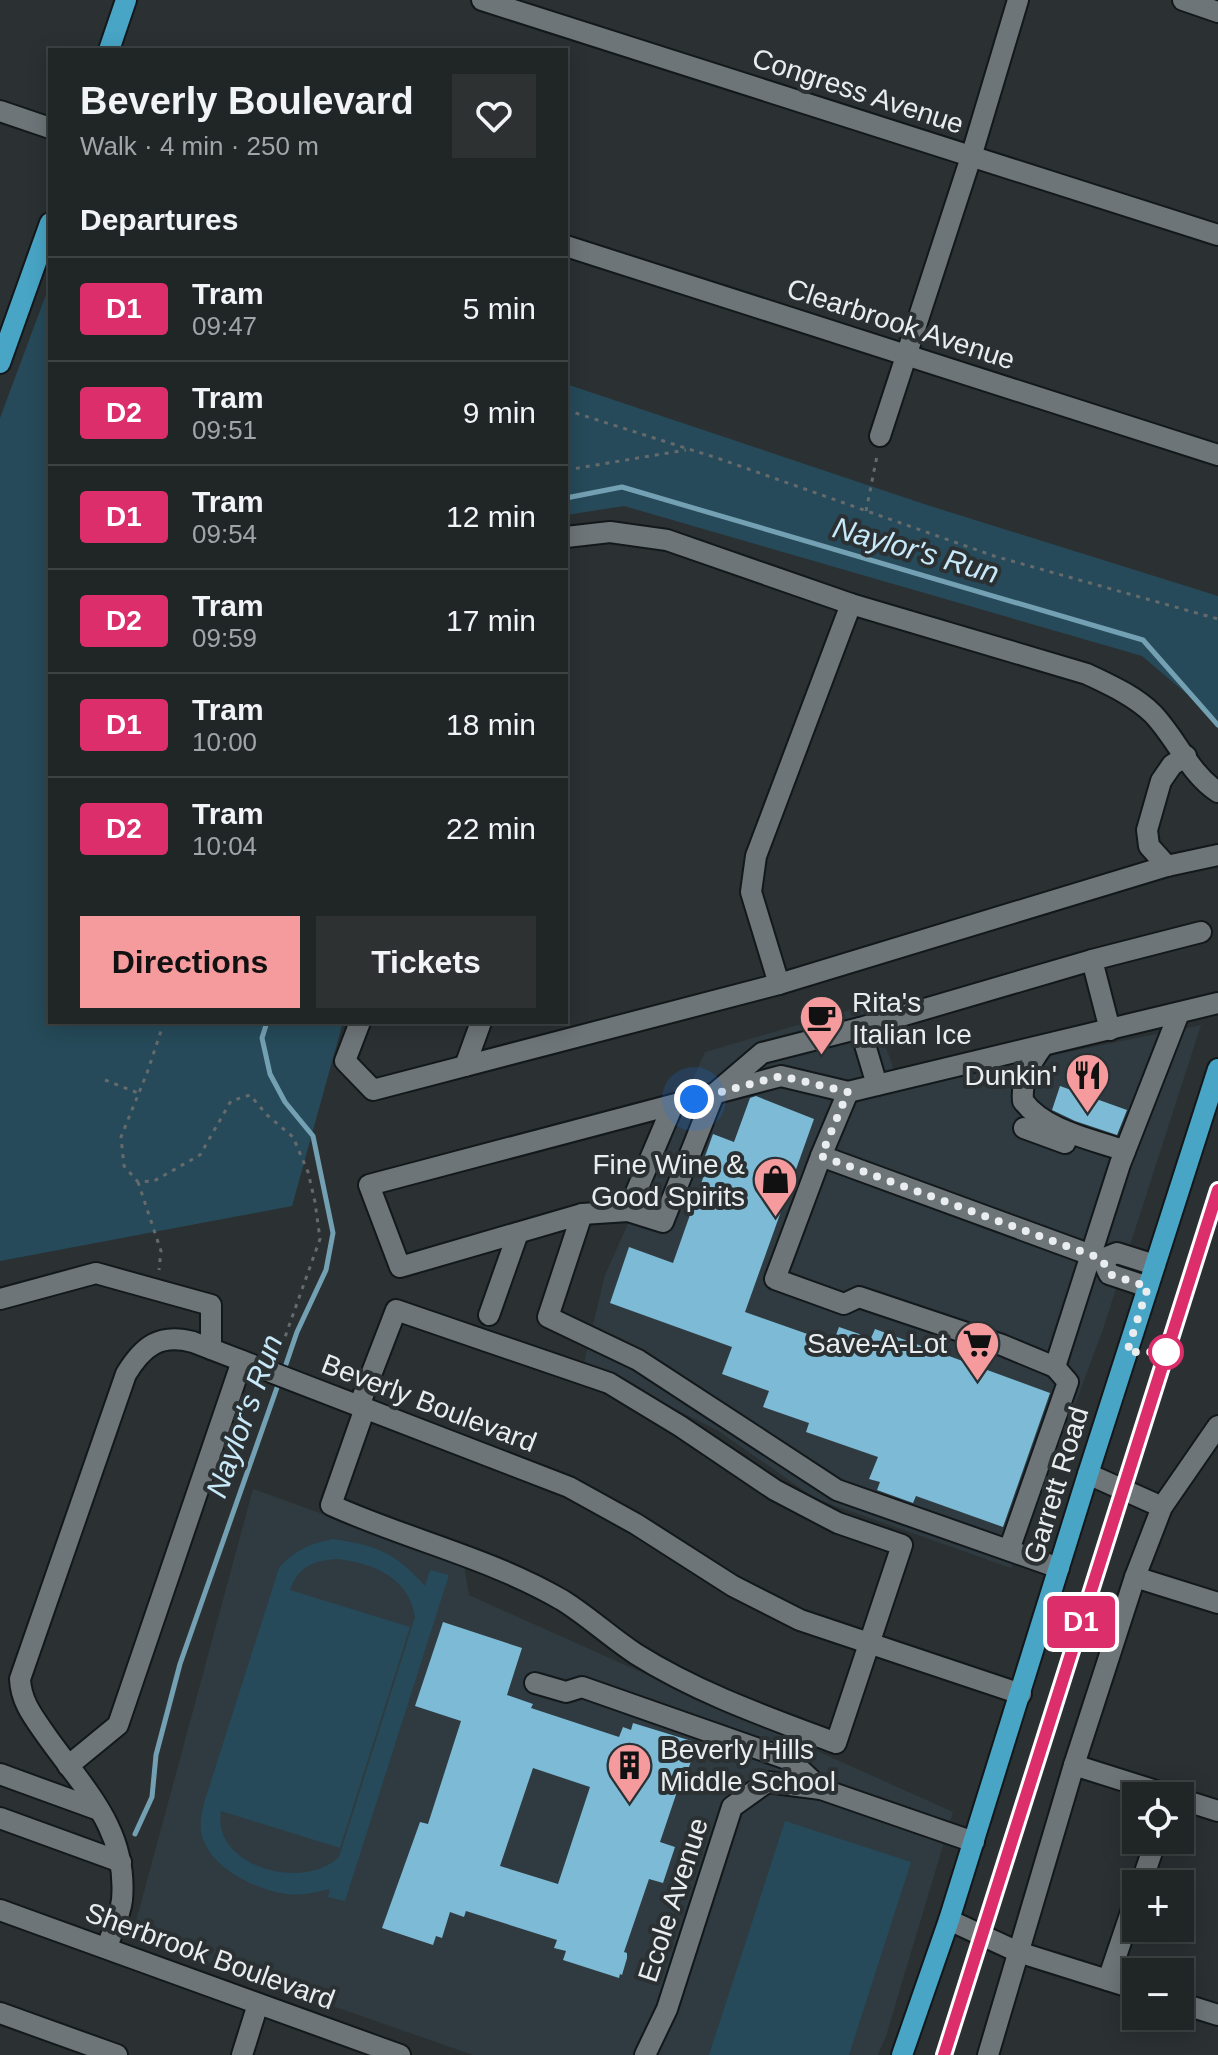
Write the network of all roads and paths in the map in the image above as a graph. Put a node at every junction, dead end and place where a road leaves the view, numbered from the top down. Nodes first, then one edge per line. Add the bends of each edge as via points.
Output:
1 (126, 0) edge
2 (482, 0) edge
3 (1018, 0) edge
4 (1183, 0) edge
5 (1218, 12) edge
6 (110, 48) edge
7 (0, 111) edge
8 (48, 127) edge
9 (971, 157) junction
10 (48, 228) edge
11 (1218, 235) edge
12 (568, 247) edge
13 (6, 327) edge
14 (905, 355) junction
15 (0, 363) edge
16 (568, 411) edge
17 (880, 436) joint
18 (689, 449) junction
19 (1218, 455) edge
20 (568, 470) edge
21 (866, 511) junction
22 (568, 537) edge
23 (851, 604) junction
24 (1218, 619) edge
25 (1186, 756) junction
26 (1218, 792) edge
27 (1218, 855) edge
28 (1167, 866) junction
29 (1201, 932) dead end
30 (1092, 960) junction
31 (779, 984) junction
32 (1218, 1003) edge
33 (1179, 1013) junction
34 (163, 1024) edge
35 (359, 1024) edge
36 (480, 1024) edge
37 (568, 1024) edge
38 (860, 1028) junction
39 (1110, 1030) junction
40 (593, 1033) junction
41 (1043, 1046) junction
42 (465, 1066) junction
43 (1218, 1069) edge
44 (105, 1080) dead end
45 (877, 1085) junction
46 (848, 1092) junction
47 (139, 1093) junction
48 (714, 1094) junction
49 (673, 1105) junction
50 (1024, 1128) dead end
51 (821, 1156) junction
52 (1122, 1158) junction
53 (138, 1182) junction
54 (628, 1211) junction
55 (582, 1214) junction
56 (518, 1233) junction
57 (1096, 1256) junction
58 (1155, 1265) junction
59 (1148, 1287) junction
60 (158, 1291) junction
61 (0, 1299) edge
62 (489, 1315) dead end
63 (275, 1341) dead end
64 (211, 1349) junction
65 (242, 1361) junction
66 (1055, 1367) junction
67 (362, 1407) junction
68 (1218, 1426) edge
69 (1088, 1474) junction
70 (1162, 1507) junction
71 (1009, 1550) junction
72 (1059, 1568) junction
73 (1135, 1577) junction
74 (1218, 1603) edge
75 (869, 1643) junction
76 (535, 1683) dead end
77 (1021, 1694) junction
78 (1074, 1765) junction
79 (68, 1766) junction
80 (0, 1774) edge
81 (1127, 1782) edge
82 (821, 1789) junction
83 (1194, 1803) edge
84 (99, 1810) junction
85 (1218, 1811) edge
86 (0, 1818) edge
87 (974, 1842) junction
88 (121, 1862) junction
89 (0, 1910) edge
90 (949, 1920) junction
91 (1122, 1938) edge
92 (107, 1947) junction
93 (1018, 1952) junction
94 (1108, 1980) junction
95 (1122, 1984) edge
96 (258, 2004) junction
97 (1194, 2007) edge
98 (0, 2013) edge
99 (1218, 2015) edge
100 (117, 2055) edge
101 (242, 2055) edge
102 (400, 2055) edge
103 (645, 2055) edge
104 (902, 2055) edge
105 (988, 2055) edge

1 - 6 main road
2 - 9 street, Congress Avenue
3 - 9 street
4 - 5 street
7 - 8 street
9 - 11 street, Congress Avenue
9 - 14 street
10 - 13 main road
12 - 14 street, Clearbrook Avenue
13 - 15 main road
14 - 17 street
14 - 19 street, Clearbrook Avenue
16 - 18 path
17 - 21 path
18 - 20 path
18 - 21 path
21 - 24 path via 994,556
22 - 23 street via 610,532 667,540
23 - 25 street via 1087,674 1151,712
23 - 31 street via 756,856 751,892
25 - 26 street
25 - 28 street via 1161,781 1147,830 1149,846
27 - 28 street
28 - 31 street
29 - 30 street
30 - 38 street
30 - 39 street
31 - 40 street
32 - 33 street
33 - 39 street
33 - 52 street
34 - 47 path
35 - 42 street via 345,1061 373,1090
36 - 42 street
37 - 40 street
38 - 45 street
38 - 48 street via 762,1053
39 - 41 street
40 - 42 street
41 - 45 street
41 - 52 street via 1024,1081 1023,1101 1029,1110
43 - 58 main road, Garrett Road
44 - 47 path
45 - 46 street
46 - 48 street via 781,1076
46 - 51 street
47 - 53 path via 121,1137 124,1166
48 - 49 street
48 - 54 street via 663,1222
49 - 54 street
49 - 56 street via 369,1185 400,1267
50 - 52 street
51 - 57 street
51 - 66 street via 775,1279 844,1304 859,1297 870,1300
52 - 57 street
53 - 60 path via 161,1251
53 - 63 path via 154,1181 200,1155 231,1101 250,1095 293,1137 308,1172 320,1239 285,1337
54 - 55 street
55 - 56 street
55 - 71 street via 548,1317 638,1360 837,1490
56 - 62 street
57 - 58 street via 1117,1253
57 - 59 street via 1109,1274
57 - 66 street
58 - 59 main road, Garrett Road
59 - 69 main road, Garrett Road
60 - 61 street via 96,1273
60 - 64 street via 211,1305
64 - 65 street, Beverly Boulevard
64 - 79 street, Beverly Boulevard via 165,1338 136,1358 126,1374 26,1660 20,1694
65 - 67 street, Beverly Boulevard
65 - 79 street via 118,1725
66 - 71 street via 1068,1382
67 - 75 street, Beverly Boulevard via 569,1487 733,1586 800,1620
67 - 75 street via 396,1310 609,1383 775,1490 838,1523 902,1545
67 - 75 street via 331,1505 562,1600 636,1654 714,1696 836,1743
68 - 70 street
69 - 70 street
69 - 72 main road, Garrett Road
70 - 73 street
71 - 72 street
72 - 77 main road, Garrett Road
73 - 74 street
73 - 78 street
75 - 77 street, Beverly Boulevard
76 - 82 street via 566,1692 582,1687 790,1760
77 - 87 main road, Garrett Road
78 - 81 street
78 - 93 street
79 - 84 street, Beverly Boulevard
80 - 84 street
82 - 87 street
82 - 103 street, Ecole Avenue via 767,1782 732,1807 667,2009
83 - 85 street
84 - 88 street, Beverly Boulevard via 109,1823
86 - 88 street
87 - 90 main road, Garrett Road
88 - 92 street, Beverly Boulevard via 122,1903
89 - 92 street, Sherbrook Boulevard
90 - 93 street
90 - 104 main road, Garrett Road
91 - 94 street
92 - 96 street, Sherbrook Boulevard
93 - 94 street
93 - 105 street
94 - 95 street
96 - 101 street
96 - 102 street, Sherbrook Boulevard
97 - 99 street
98 - 100 street

